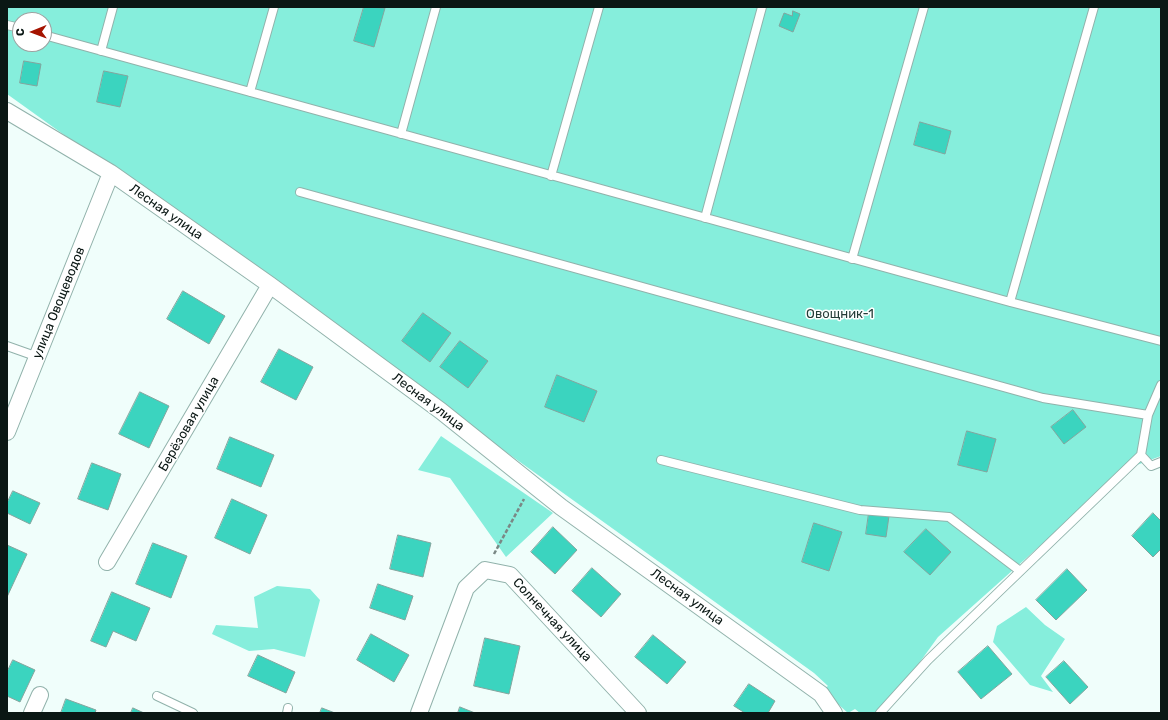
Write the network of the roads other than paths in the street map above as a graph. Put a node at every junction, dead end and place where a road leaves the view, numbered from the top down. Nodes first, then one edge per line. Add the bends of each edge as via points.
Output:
1 (113, 7) edge
2 (274, 7) edge
3 (436, 7) edge
4 (599, 7) edge
5 (762, 7) edge
6 (924, 7) edge
7 (1094, 7) edge
8 (52, 37) edge
9 (101, 51) junction
10 (250, 92) junction
11 (7, 111) edge
12 (401, 134) junction
13 (110, 173) junction
14 (552, 176) junction
15 (300, 192) dead end
16 (705, 218) junction
17 (852, 259) junction
18 (270, 285) junction
19 (1010, 302) junction
20 (1161, 341) edge
21 (7, 346) edge
22 (38, 357) junction
23 (1161, 386) edge
24 (1148, 414) junction
25 (7, 432) edge
26 (1141, 455) junction
27 (661, 460) dead end
28 (1161, 462) edge
29 (107, 562) dead end
30 (1020, 571) junction
31 (40, 695) dead end
32 (157, 696) dead end
33 (32, 713) edge
34 (193, 713) edge
35 (419, 713) edge
36 (638, 713) edge
37 (834, 713) edge
38 (880, 713) edge

1 - 9 lane
2 - 10 lane
3 - 12 lane
4 - 14 lane
5 - 16 lane
6 - 17 lane
7 - 19 lane
8 - 9 lane
9 - 10 lane
10 - 12 lane
11 - 13 street, Лесная улица
12 - 14 lane
13 - 18 street, Лесная улица
13 - 22 street, улица Овощеводов
14 - 16 lane
15 - 24 lane via 1043,398
16 - 17 lane
17 - 19 lane
18 - 29 street, Берёзовая улица
18 - 37 street, Лесная улица via 440,411 561,507 821,694
19 - 20 lane
21 - 22 lane
22 - 25 street, улица Овощеводов
23 - 24 lane
24 - 26 lane
26 - 28 lane via 1151,466
26 - 30 lane
27 - 30 lane via 860,510 949,517
30 - 38 lane via 928,660
31 - 33 street
32 - 34 lane
35 - 36 street, Солнечная улица via 466,588 485,570 510,575

